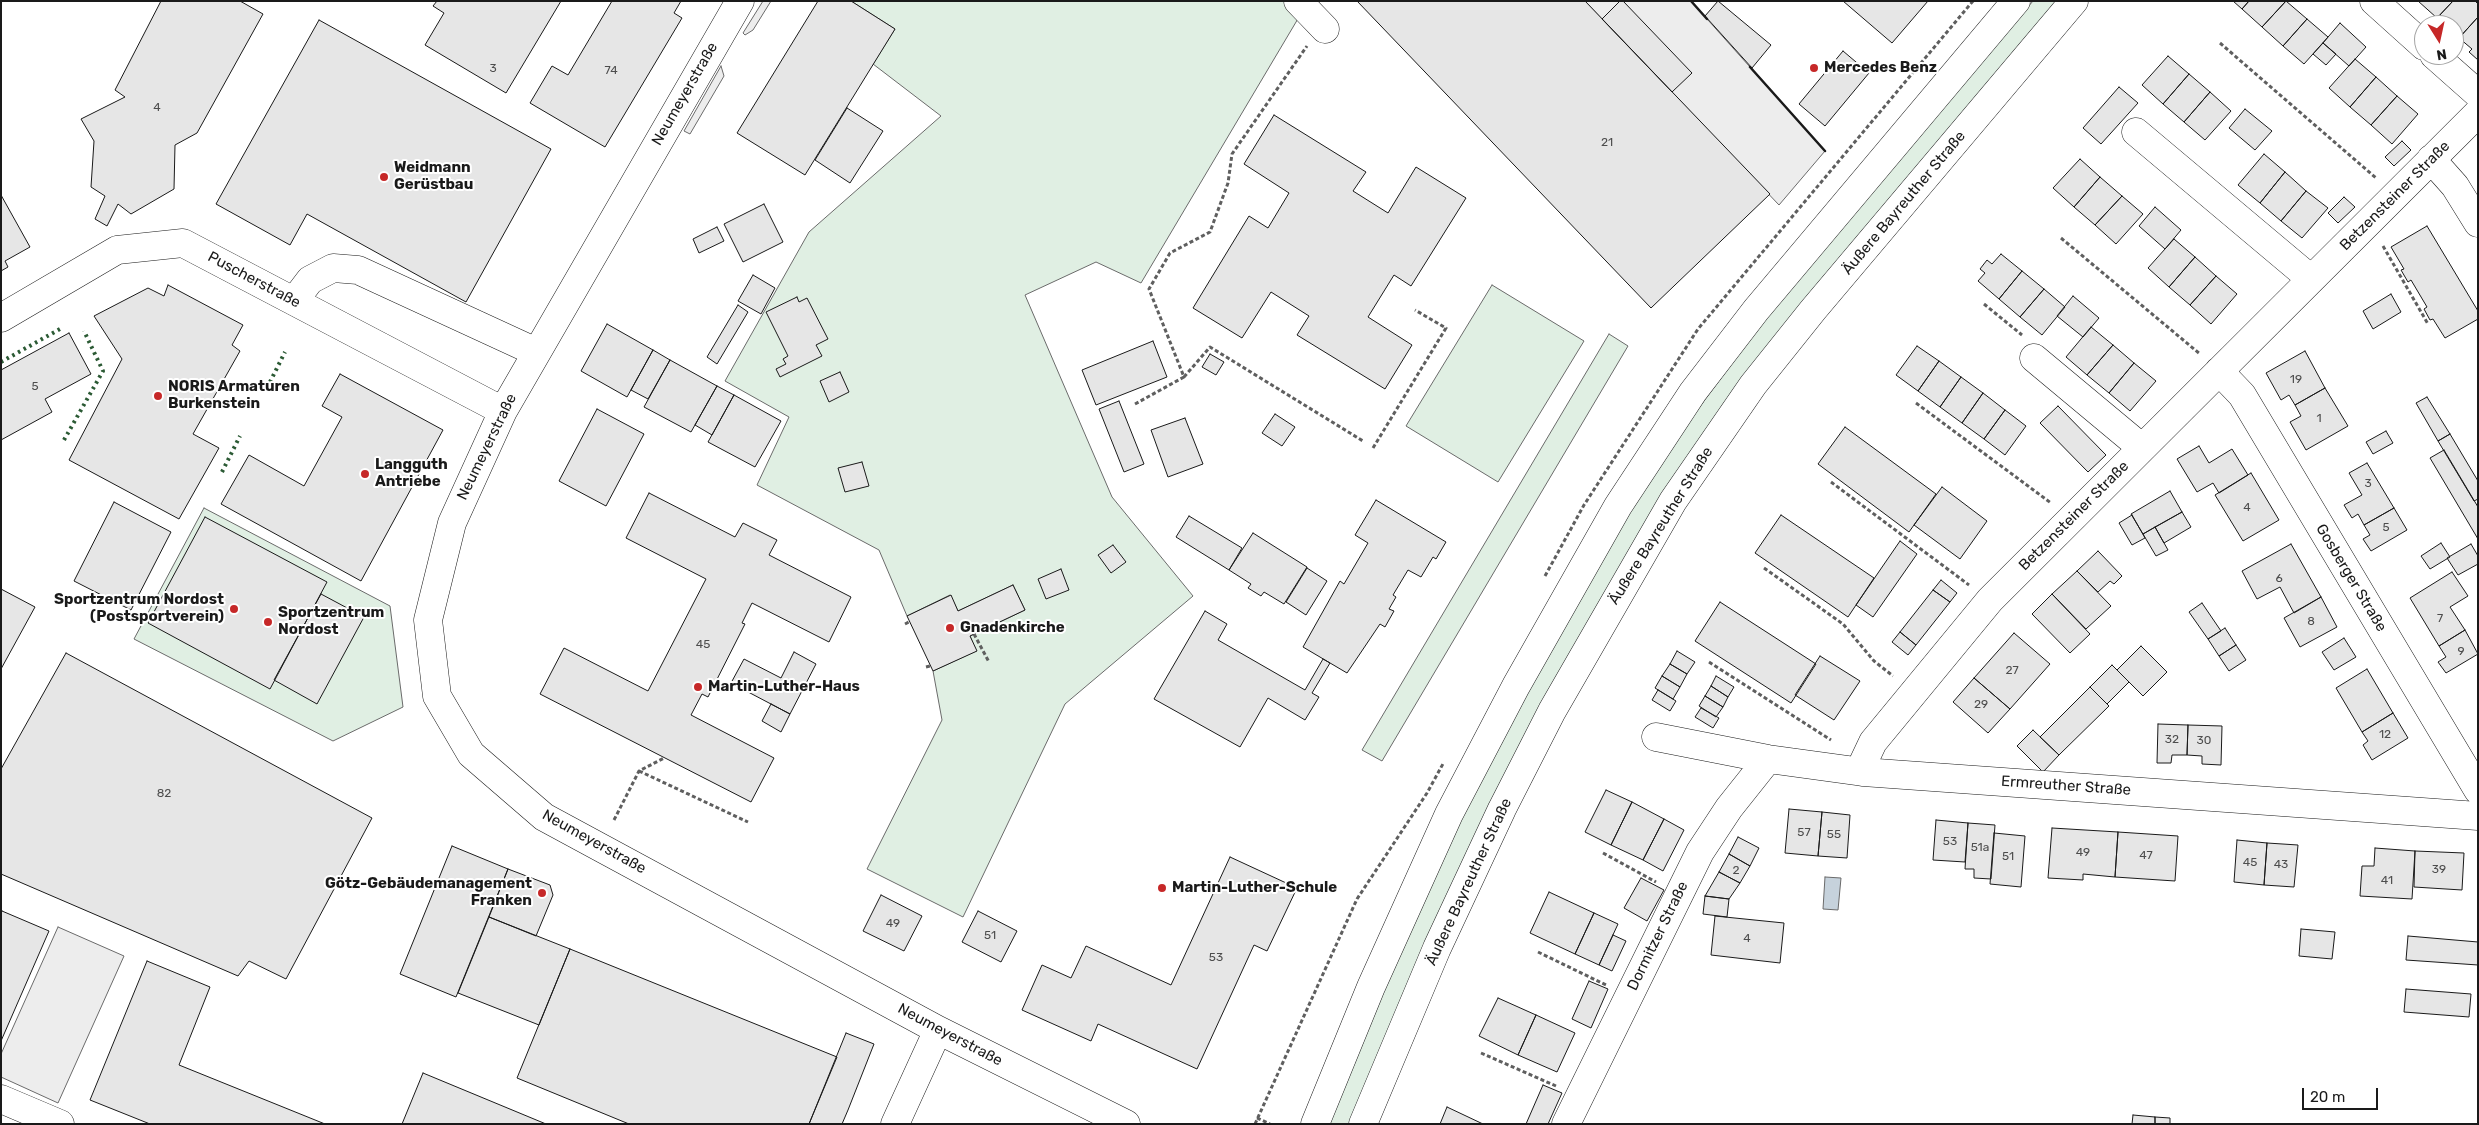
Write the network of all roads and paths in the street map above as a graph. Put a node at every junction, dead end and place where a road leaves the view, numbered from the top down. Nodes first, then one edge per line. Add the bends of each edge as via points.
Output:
1 (740, 1) edge
2 (1298, 1) edge
3 (2016, 1) edge
4 (2074, 1) edge
5 (2374, 1) edge
6 (1325, 29) joint
7 (2414, 37) edge
8 (2220, 42) dead end
9 (2445, 65) edge
10 (2478, 94) edge
11 (2478, 113) edge
12 (2136, 132) dead end
13 (2431, 159) junction
14 (2395, 195) junction
15 (2369, 222) junction
16 (2478, 223) edge
17 (2061, 238) dead end
18 (2311, 279) junction
19 (294, 301) junction
20 (1984, 304) dead end
21 (1415, 310) dead end
22 (1, 318) edge
23 (2428, 324) dead end
24 (536, 352) junction
25 (2034, 358) joint
26 (2219, 371) junction
27 (1184, 377) junction
28 (1916, 403) dead end
29 (1135, 404) dead end
30 (502, 411) junction
31 (1363, 441) dead end
32 (1373, 448) dead end
33 (2142, 448) junction
34 (1831, 482) dead end
35 (2071, 518) junction
36 (1764, 568) dead end
37 (1990, 600) junction
38 (910, 622) dead end
39 (905, 624) dead end
40 (974, 634) dead end
41 (989, 662) dead end
42 (1709, 662) dead end
43 (1913, 692) junction
44 (1656, 737) dead end
45 (664, 758) dead end
46 (1768, 759) junction
47 (1864, 766) junction
48 (639, 771) junction
49 (2478, 790) edge
50 (2478, 816) edge
51 (614, 820) dead end
52 (748, 822) dead end
53 (1603, 854) dead end
54 (1678, 895) junction
55 (1538, 952) dead end
56 (1629, 996) junction
57 (938, 1030) junction
58 (1481, 1053) dead end
59 (1579, 1096) junction
60 (1, 1099) edge
61 (1257, 1118) dead end
62 (60, 1124) edge
63 (895, 1124) edge
64 (1126, 1124) edge
65 (1270, 1124) edge
66 (1315, 1124) edge
67 (1363, 1124) edge
68 (1566, 1124) edge

1 - 24 street, Neumeyerstraße
2 - 6 street
3 - 66 street via 1756,310 1693,392 1618,506 1542,638 1454,806 1379,970
4 - 67 street, Äußere Bayreuther Straße via 1813,310 1753,386 1673,501 1552,711 1502,808 1437,948
5 - 7 street
6 - 27 path via 1308,44 1232,154 1228,183 1210,232 1170,253 1149,289
8 - 14 path
9 - 10 street
11 - 13 street, Betzensteiner Straße
12 - 18 street
13 - 14 street, Betzensteiner Straße
13 - 16 street via 2455,186
14 - 15 street, Betzensteiner Straße
15 - 18 street, Betzensteiner Straße
15 - 23 path
17 - 26 path
18 - 26 street, Betzensteiner Straße
19 - 22 street, Puscherstraße via 183,243 117,250
19 - 24 street via 310,280 333,268 358,270
19 - 30 street, Puscherstraße
20 - 25 path via 2033,344
21 - 32 path via 1446,328
24 - 30 street, Neumeyerstraße
25 - 33 street
26 - 33 street, Betzensteiner Straße
26 - 49 street, Gosberger Straße via 2242,395
27 - 29 path
27 - 31 path via 1210,347
28 - 35 path
30 - 57 street, Neumeyerstraße via 452,523 428,620 437,696 470,754 544,817
33 - 35 street, Betzensteiner Straße
34 - 37 path
35 - 37 street, Betzensteiner Straße
36 - 43 path via 1843,624 1874,661
37 - 43 street, Betzensteiner Straße
38 - 39 path
40 - 41 path
42 - 47 path
43 - 47 street, Betzensteiner Straße via 1873,742
44 - 46 street, Ermreuther Straße
45 - 48 path
46 - 47 street, Ermreuther Straße
46 - 54 street, Dormitzer Straße via 1728,808
47 - 50 street, Ermreuther Straße
48 - 51 path
48 - 52 path
53 - 54 path
54 - 56 street, Dormitzer Straße
55 - 56 path
56 - 59 street, Dormitzer Straße
57 - 63 street
57 - 64 street, Neumeyerstraße
58 - 59 path
59 - 68 street, Dormitzer Straße
60 - 62 street
61 - 65 path

